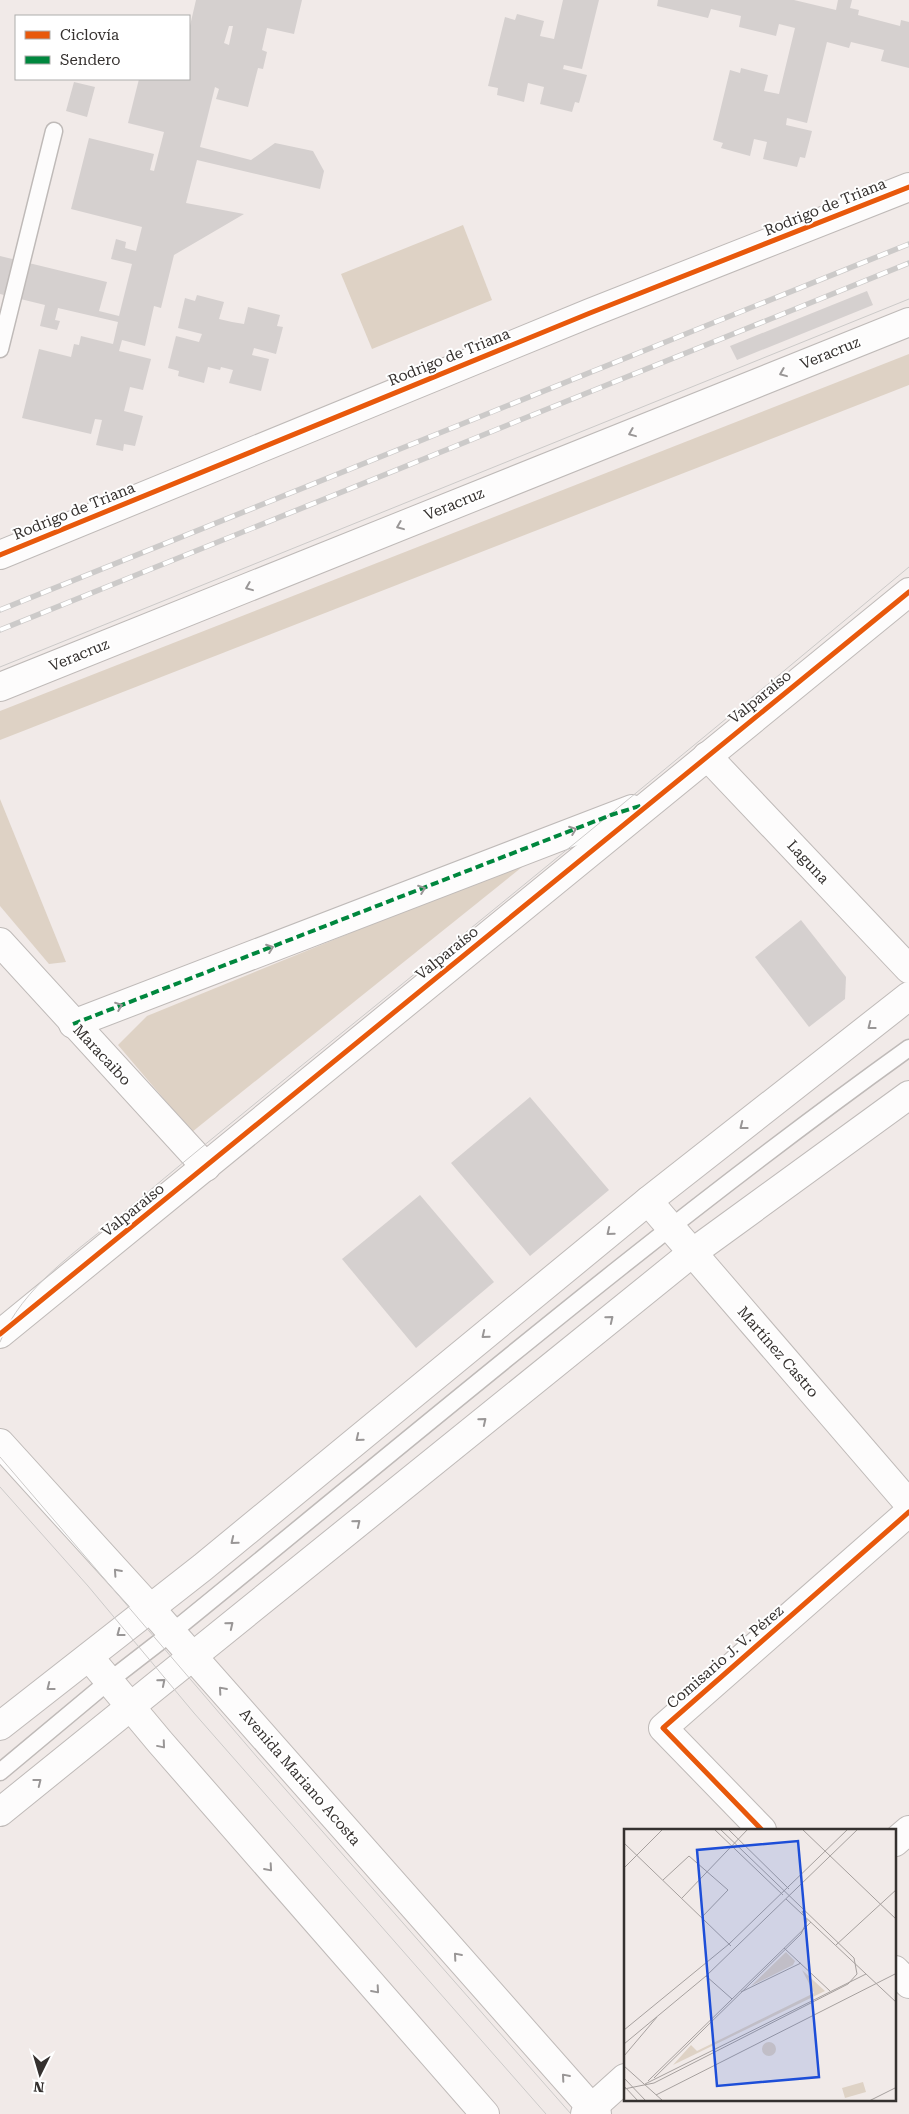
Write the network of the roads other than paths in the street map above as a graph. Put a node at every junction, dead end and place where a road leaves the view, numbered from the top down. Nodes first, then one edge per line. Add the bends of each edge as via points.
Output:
1 (54, 132) dead end
2 (909, 187) edge
3 (909, 322) edge
4 (0, 349) edge
5 (0, 555) edge
6 (909, 592) edge
7 (0, 687) edge
8 (707, 756) junction
9 (650, 803) junction
10 (0, 942) edge
11 (909, 969) edge
12 (909, 996) edge
13 (73, 1024) junction
14 (909, 1048) edge
15 (909, 1095) edge
16 (206, 1167) junction
17 (648, 1201) junction
18 (670, 1227) junction
19 (692, 1253) junction
20 (0, 1334) edge
21 (0, 1443) edge
22 (909, 1504) edge
23 (909, 1512) edge
24 (150, 1608) junction
25 (172, 1633) junction
26 (192, 1656) junction
27 (88, 1657) junction
28 (109, 1681) junction
29 (132, 1708) junction
30 (0, 1726) edge
31 (0, 1772) edge
32 (0, 1812) edge
33 (761, 1829) edge
34 (909, 1830) edge
35 (896, 1841) edge
36 (896, 1971) edge
37 (909, 1984) edge
38 (624, 2079) edge
39 (591, 2112) edge
40 (485, 2114) edge

1 - 4 lane
2 - 5 street, Rodrigo de Triana via 590,313
3 -> 7 street, Veracruz
6 - 8 street, Valparaíso
8 - 9 street, Valparaíso
8 - 11 street, Laguna
13 -> 9 street, Valparaíso
9 - 16 street, Valparaíso
10 - 13 street, Maracaibo
12 -> 17 street
13 - 16 street, Maracaibo
14 - 18 lane via 787,1136
15 - 19 street
16 - 20 street, Valparaíso
17 - 18 street, Martínez Castro
17 -> 24 street
18 - 19 street, Martínez Castro
18 - 25 lane
19 - 22 street, Martínez Castro
26 -> 19 street
24 -> 21 street, Avenida Mariano Acosta
23 - 33 street, Comisario J. V. Pérez via 664,1728
24 - 25 street, Avenida Mariano Acosta
24 -> 27 street
25 - 26 street, Avenida Mariano Acosta
25 - 28 lane
29 -> 26 street
39 -> 26 street, Avenida Mariano Acosta
27 - 28 street
27 -> 30 street
28 - 29 street
28 - 31 lane
32 -> 29 street
29 -> 40 street
34 - 35 street
36 - 37 street
38 - 39 street

